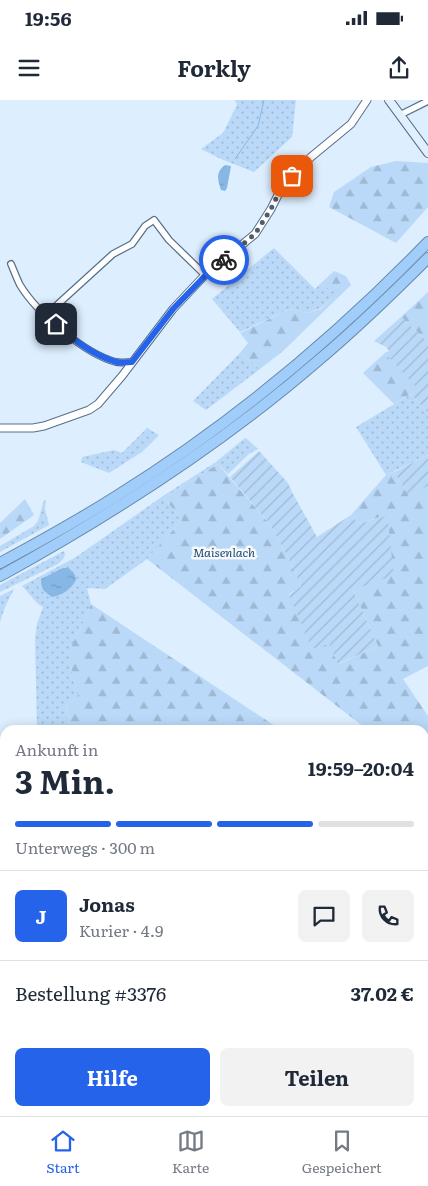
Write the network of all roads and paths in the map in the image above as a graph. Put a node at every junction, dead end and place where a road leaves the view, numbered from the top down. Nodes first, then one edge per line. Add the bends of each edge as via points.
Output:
1 (367, 100) edge
2 (389, 100) edge
3 (428, 101) edge
4 (400, 115) junction
5 (428, 153) edge
6 (428, 242) edge
7 (428, 258) edge
8 (11, 264) dead end
9 (205, 276) junction
10 (46, 315) junction
11 (132, 362) junction
12 (0, 428) edge
13 (0, 564) edge
14 (0, 576) edge

1 - 9 street via 351,124 311,157 281,188 255,234
2 - 4 main road
3 - 4 street
4 - 5 main road
6 - 13 highway via 311,353 228,420 116,497
7 - 14 highway via 301,376 182,466 86,528
8 - 10 street via 20,285
9 - 10 street via 154,220 145,226 132,244 113,254
9 - 11 street via 173,309
10 - 11 street via 91,352 117,362
11 - 12 street via 98,404 89,410 38,427

